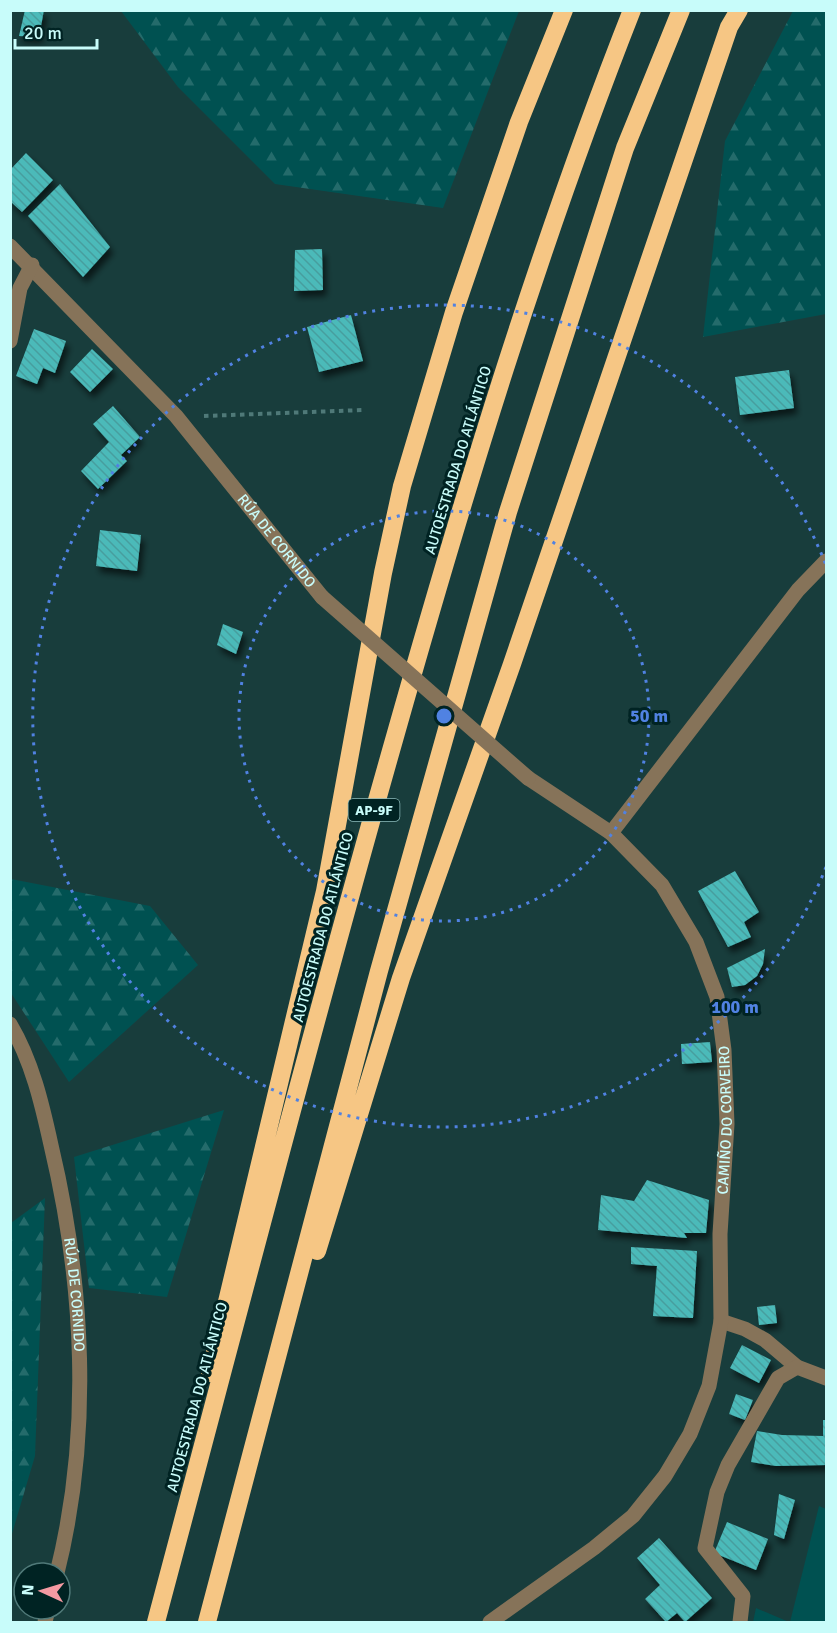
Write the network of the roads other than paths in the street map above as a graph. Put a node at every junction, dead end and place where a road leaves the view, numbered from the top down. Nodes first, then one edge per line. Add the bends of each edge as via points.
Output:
1 (564, 10) edge
2 (632, 10) edge
3 (681, 10) edge
4 (739, 10) edge
5 (10, 246) edge
6 (32, 265) junction
7 (10, 341) edge
8 (826, 561) edge
9 (611, 833) junction
10 (10, 1024) edge
11 (721, 1321) junction
12 (797, 1367) junction
13 (826, 1378) edge
14 (236, 1513) junction
15 (59, 1561) edge
16 (150, 1623) edge
17 (156, 1623) edge
18 (207, 1623) edge
19 (490, 1623) edge
20 (740, 1623) edge

1 - 16 highway via 519,122 454,312 402,486 325,891
2 - 17 highway, AUTOESTRADA DO ATLÁNTICO / AP-9F via 581,139 462,500 349,898
3 - 14 highway, AP-9F via 626,148 508,512 379,971
4 - 14 highway via 729,27 678,171 512,664 401,978
5 - 6 street, RÚA DE CORNIDO
6 - 7 street via 20,288
6 - 9 street, RÚA DE CORNIDO, bridge via 176,416 322,597 528,778
8 - 9 street via 798,590
9 - 11 street, CAMIÑO DO CORVEIRO via 662,885 696,942 717,997 727,1124 720,1234
10 - 15 street, RÚA DE CORNIDO via 24,1048 46,1124 65,1203 73,1265 79,1347 78,1461
11 - 12 street via 765,1340
11 - 19 street, CAMIÑO DO CORVEIRO via 709,1386 690,1434 665,1476 633,1516
12 - 13 street
12 - 20 street via 778,1378 728,1465 717,1492 705,1548 743,1596
14 - 18 highway, AP-9F

